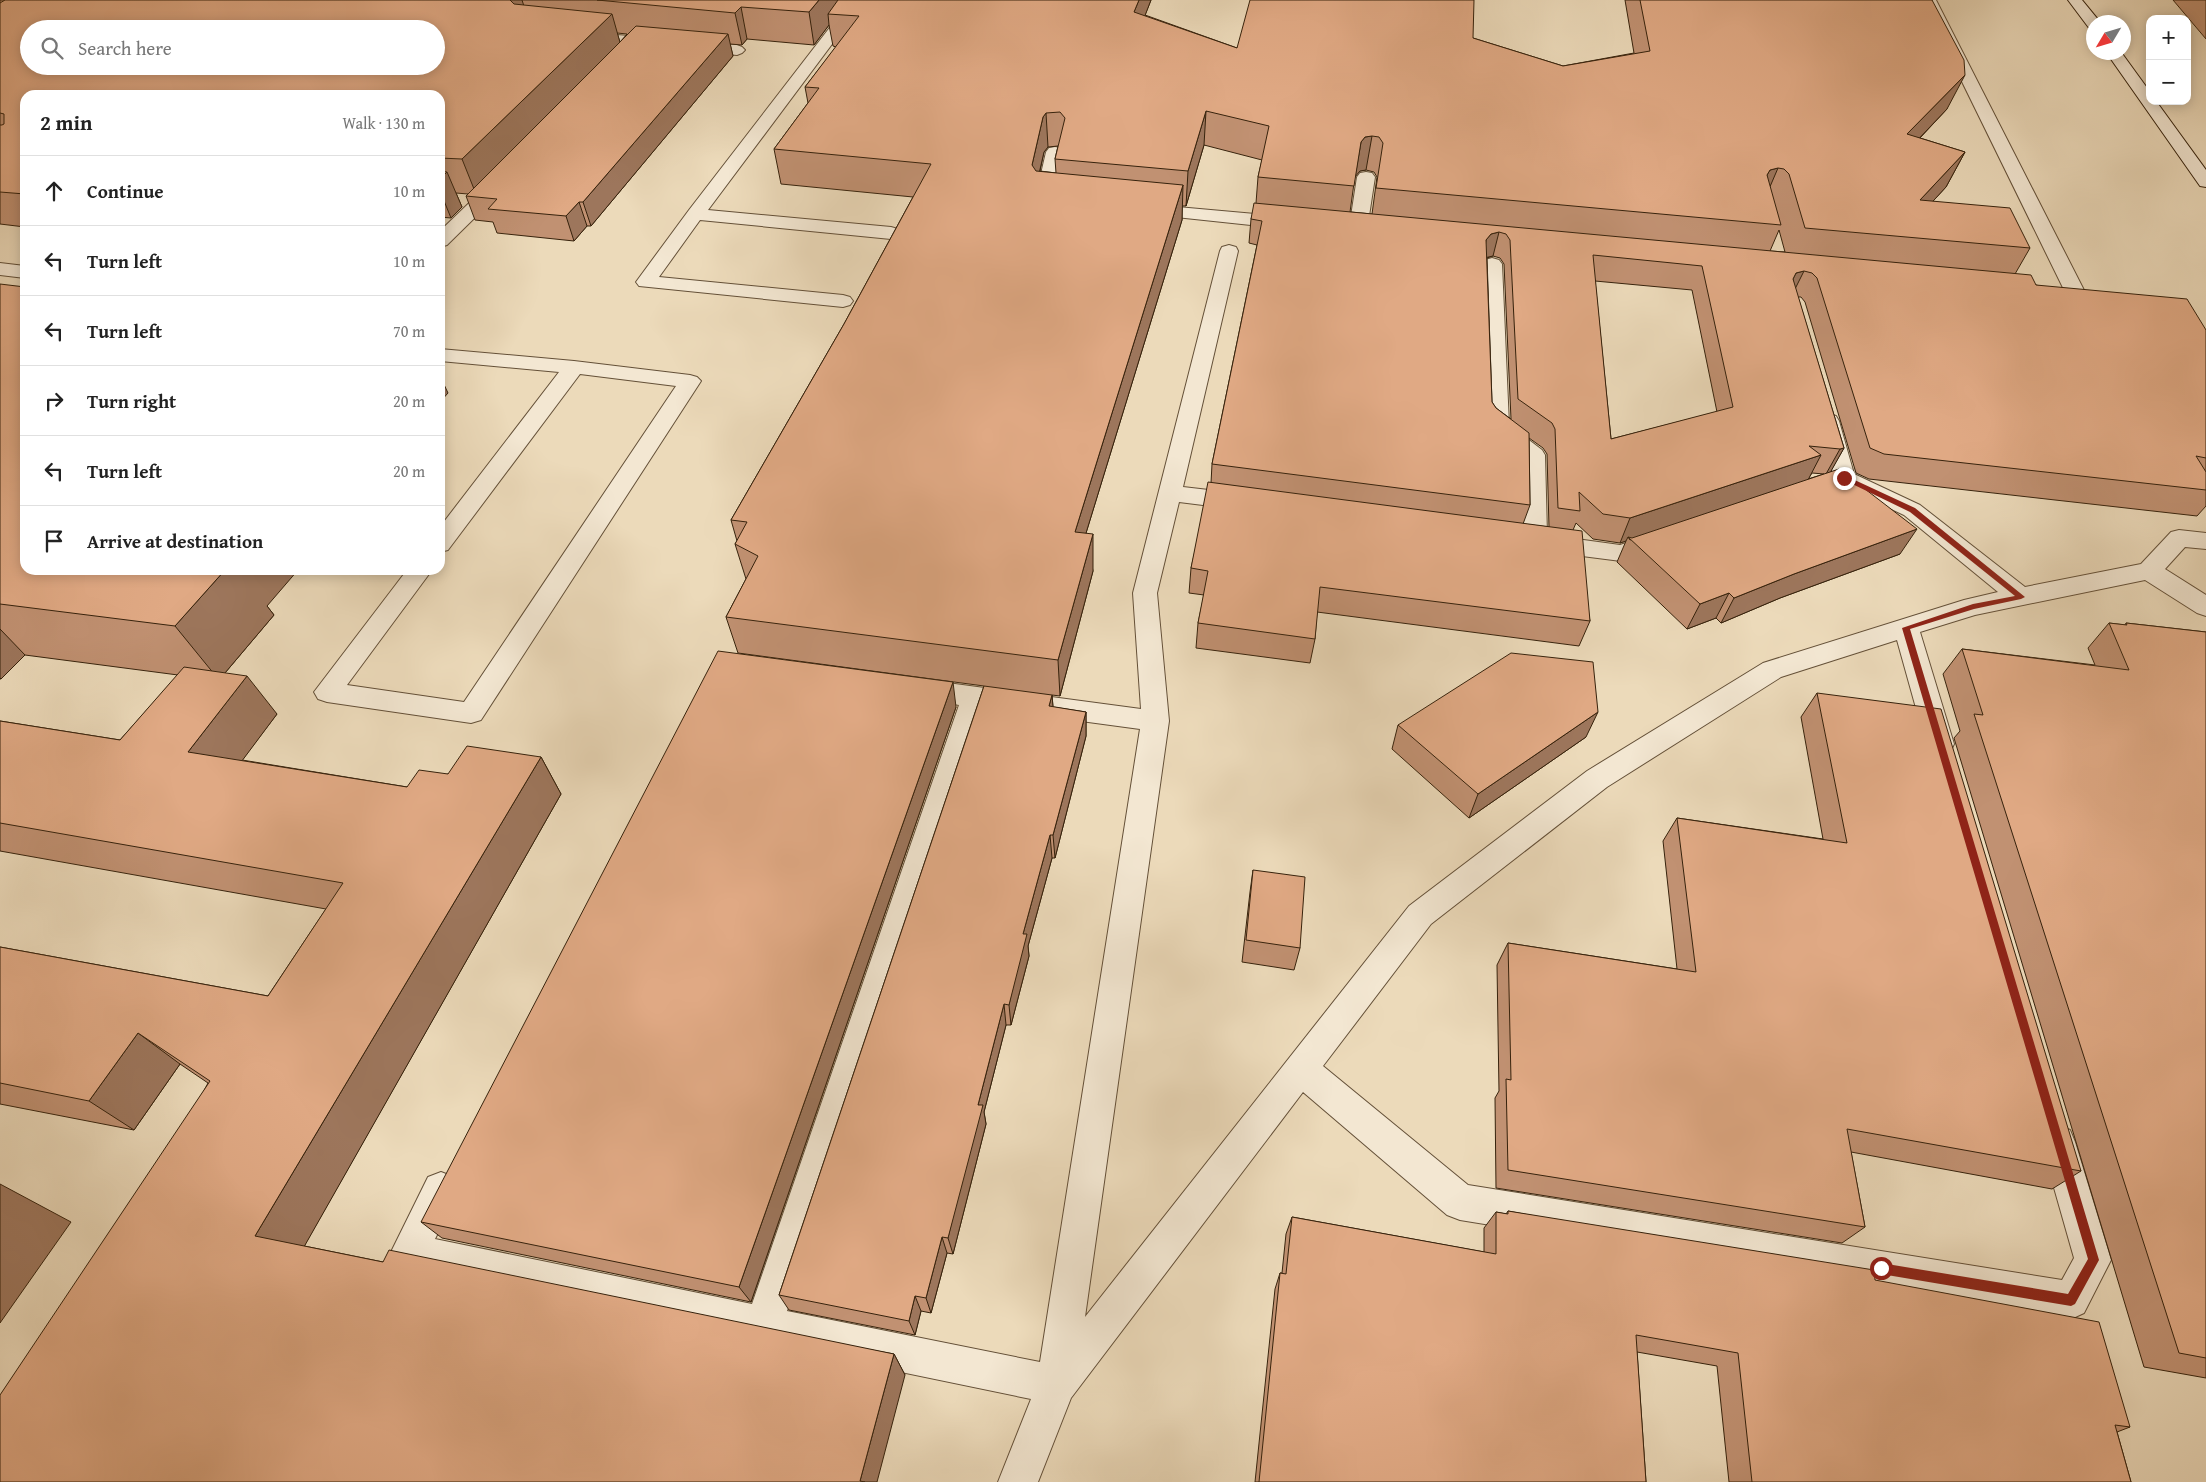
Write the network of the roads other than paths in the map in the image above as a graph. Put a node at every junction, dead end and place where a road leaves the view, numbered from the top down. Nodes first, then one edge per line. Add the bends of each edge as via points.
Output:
1 (858, 0) edge
2 (1929, 0) edge
3 (2075, 0) edge
4 (2086, 15) edge
5 (569, 36) edge
6 (637, 41) junction
7 (737, 50) edge
8 (624, 55) edge
9 (2119, 60) edge
10 (1055, 152) edge
11 (508, 174) edge
12 (1366, 177) edge
13 (2206, 182) edge
14 (456, 200) edge
15 (481, 202) junction
16 (1074, 203) edge
17 (1123, 207) edge
18 (695, 214) junction
19 (1309, 225) edge
20 (1339, 228) edge
21 (1358, 229) junction
22 (1378, 231) edge
23 (891, 233) edge
24 (445, 236) edge
25 (1229, 251) dead end
26 (1492, 264) edge
27 (0, 269) edge
28 (20, 271) edge
29 (2059, 296) edge
30 (843, 301) dead end
31 (445, 355) edge
32 (574, 367) junction
33 (1822, 404) edge
34 (1170, 493) junction
35 (1269, 506) edge
36 (1677, 534) edge
37 (445, 537) edge
38 (2193, 539) edge
39 (2149, 571) junction
40 (416, 575) edge
41 (2021, 597) junction
42 (2206, 607) edge
43 (1906, 628) junction
44 (889, 685) edge
45 (975, 697) junction
46 (1155, 721) junction
47 (1948, 771) edge
48 (1301, 1069) junction
49 (2051, 1116) edge
50 (455, 1164) edge
51 (763, 1326) junction
52 (1056, 1385) junction
53 (1018, 1482) edge

1 - 18 main road
2 - 29 main road via 2078,298
3 - 4 main road
5 - 6 main road
6 - 7 main road
6 - 8 main road
9 - 13 main road
10 - 16 main road via 1044,200
11 - 15 main road
12 - 21 main road
14 - 15 main road
15 - 24 main road
17 - 19 main road
18 - 23 main road
18 - 30 main road via 646,282
20 - 21 main road
21 - 22 main road
25 - 34 main road
26 - 36 main road via 1498,427 1534,455 1525,541 1621,553
27 - 28 main road
31 - 32 main road
32 - 37 main road
32 - 40 main road via 690,380 471,713 327,692
33 - 41 main road via 1835,481 1912,510
34 - 35 main road
34 - 46 main road via 1146,593
38 - 39 main road
39 - 41 main road
39 - 42 main road
41 - 43 main road via 1973,606
43 - 47 main road
43 - 48 main road via 1772,670 1597,779 1420,915
44 - 45 main road
45 - 46 main road
45 - 51 main road
46 - 52 main road
48 - 49 main road via 1460,1202 2071,1300 2093,1260
48 - 52 main road
50 - 51 main road via 409,1252
51 - 52 main road
52 - 53 main road

